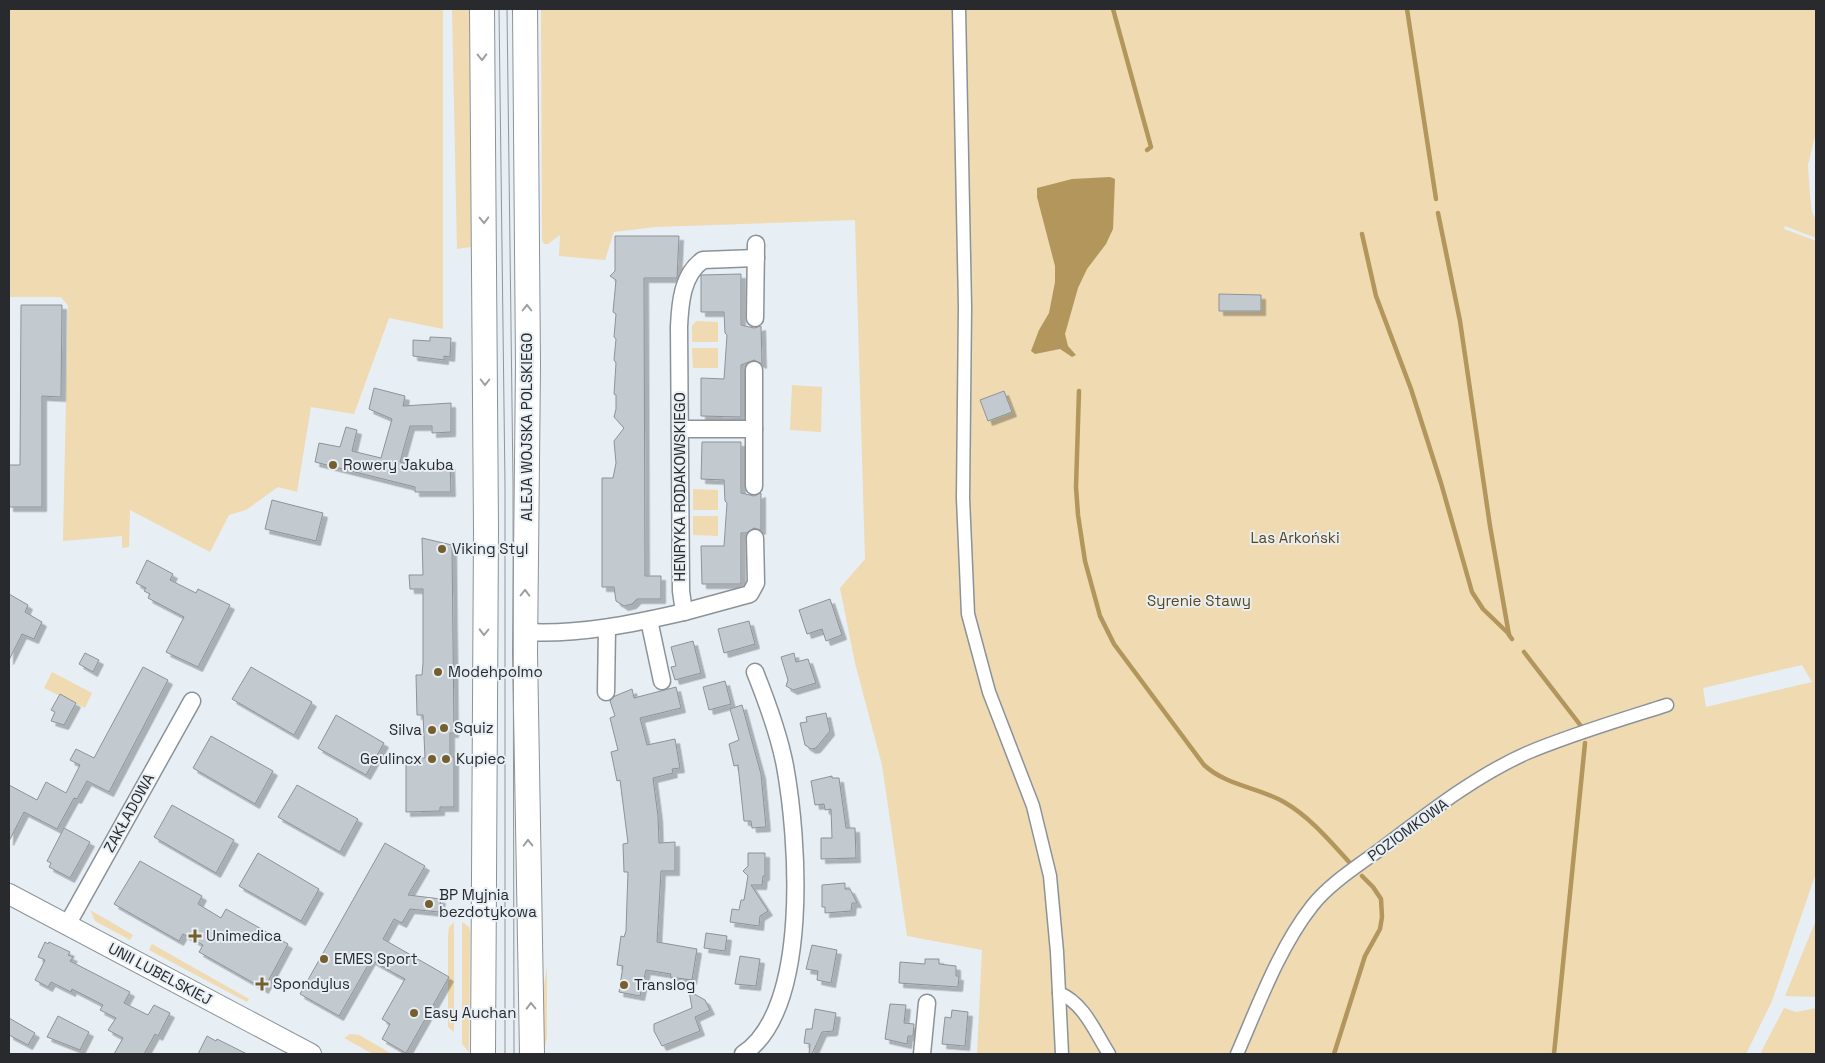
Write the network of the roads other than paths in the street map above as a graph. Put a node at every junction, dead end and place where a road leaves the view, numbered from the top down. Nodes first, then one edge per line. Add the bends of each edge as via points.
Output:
1 (482, 9) edge
2 (525, 9) edge
3 (959, 9) edge
4 (755, 318) dead end
5 (754, 370) dead end
6 (754, 429) junction
7 (680, 430) junction
8 (754, 486) dead end
9 (755, 538) dead end
10 (684, 612) junction
11 (649, 620) junction
12 (607, 628) junction
13 (525, 632) junction
14 (755, 672) dead end
15 (662, 681) dead end
16 (606, 692) dead end
17 (192, 701) dead end
18 (1667, 705) dead end
19 (9, 894) edge
20 (67, 925) junction
21 (1059, 993) junction
22 (927, 1002) dead end
23 (483, 1052) edge
24 (311, 1054) edge
25 (532, 1054) edge
26 (743, 1054) edge
27 (922, 1054) edge
28 (1062, 1054) edge
29 (1109, 1054) edge
30 (1237, 1054) edge

1 -> 23 main road via 486,529
13 -> 2 main road, ALEJA WOJSKA POLSKIEGO via 528,356
3 - 21 street via 965,307 963,498 968,614 989,692 1033,806 1050,876
4 - 7 street, HENRYKA RODAKOWSKIEGO via 756,251 703,260 689,275 680,312
5 - 6 street
6 - 7 street
6 - 8 street
7 - 10 street, HENRYKA RODAKOWSKIEGO via 681,591
9 - 10 street via 756,583 750,594
10 - 11 street
11 - 12 street
11 - 15 street
12 - 13 street
12 - 16 street
25 -> 13 main road, ALEJA WOJSKA POLSKIEGO
14 - 26 street via 784,764 793,849 795,917 782,993 774,1015 760,1041
17 - 20 street, ZAKŁADOWA
18 - 30 street, POZIOMKOWA via 1527,754 1484,776 1336,883 1312,906 1295,932
19 - 20 street, UNII LUBELSKIEJ
20 - 24 street, UNII LUBELSKIEJ
21 - 28 street
21 - 29 street via 1071,997 1084,1012
22 - 27 street

